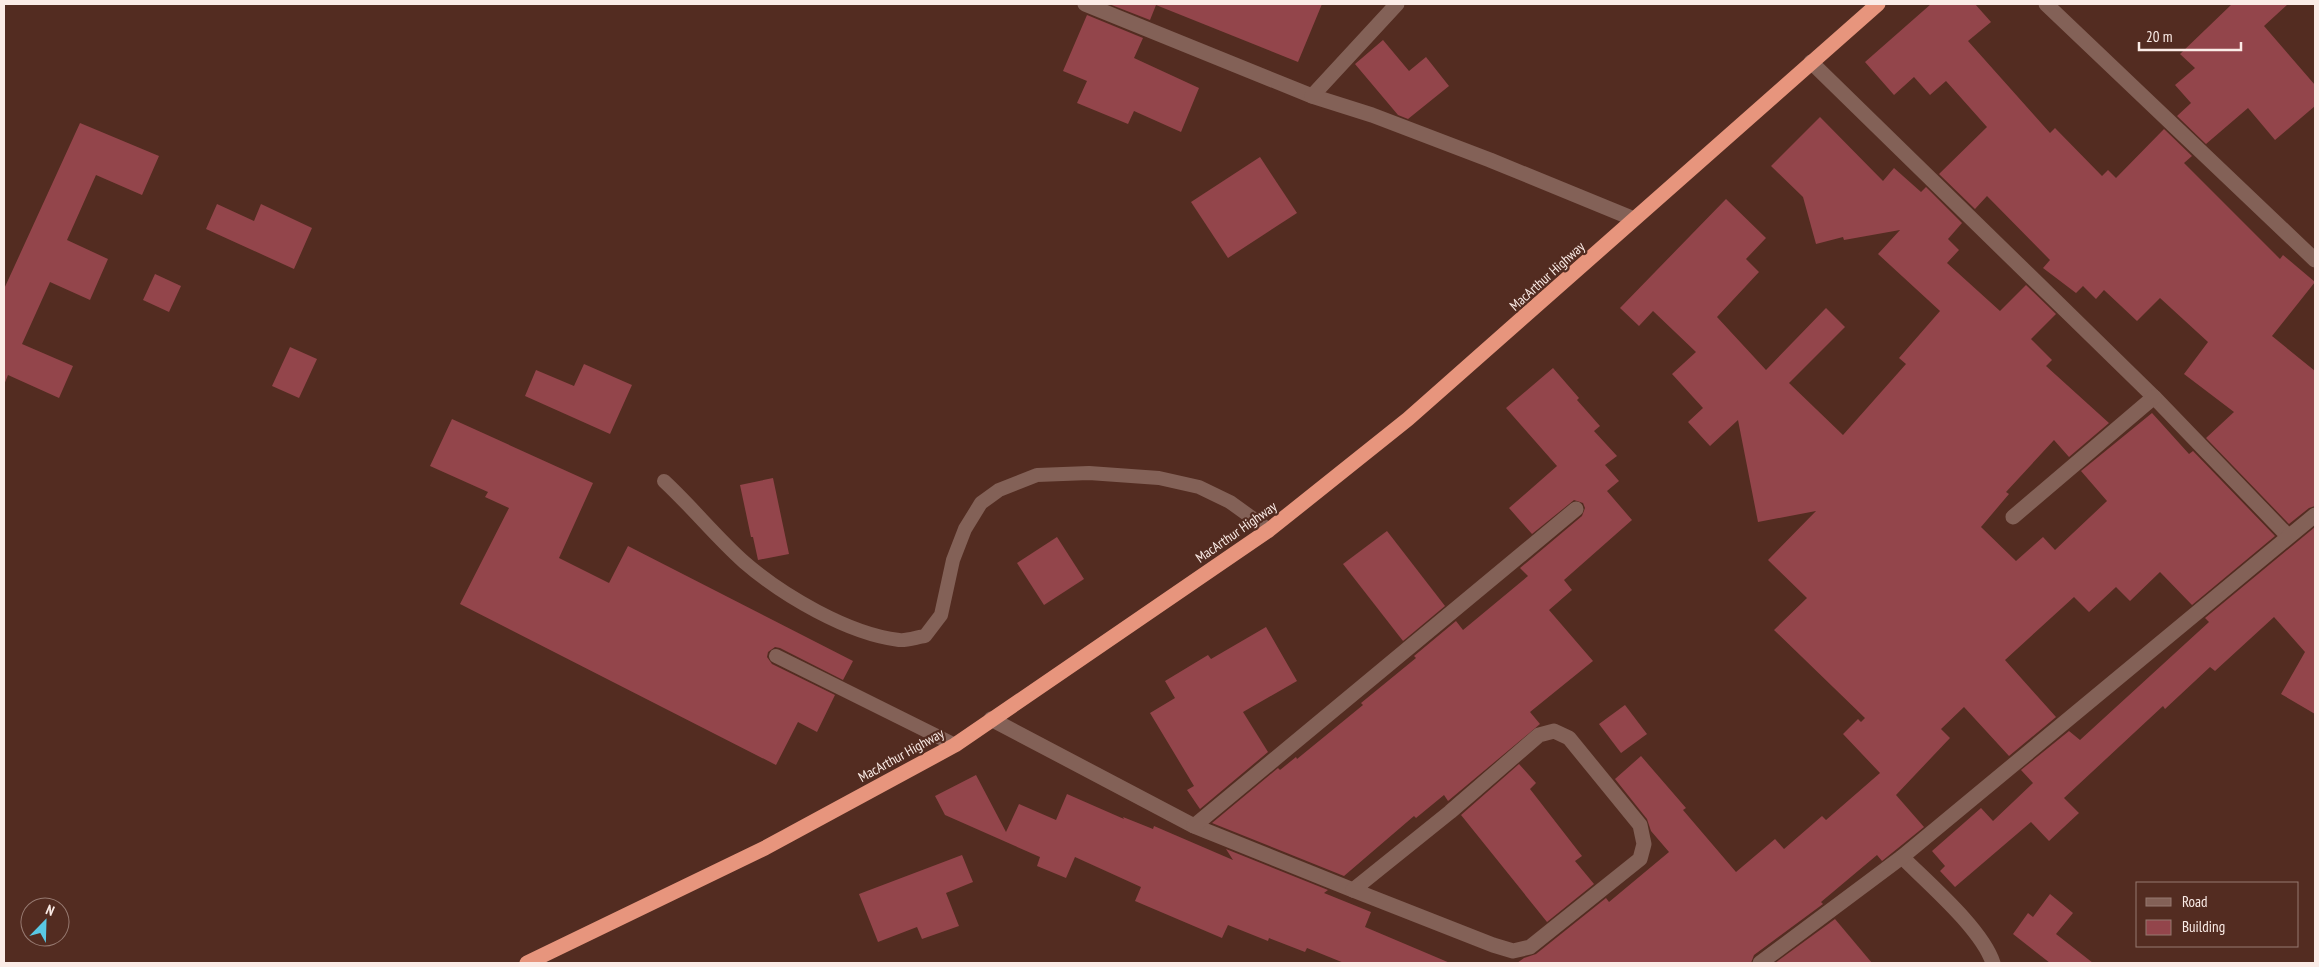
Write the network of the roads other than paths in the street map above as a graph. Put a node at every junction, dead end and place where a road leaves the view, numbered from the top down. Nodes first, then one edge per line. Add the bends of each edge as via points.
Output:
1 (1085, 4) edge
2 (1397, 4) edge
3 (1878, 4) edge
4 (2046, 4) edge
5 (1810, 62) junction
6 (1312, 96) junction
7 (1634, 219) junction
8 (2315, 260) edge
9 (2154, 397) junction
10 (664, 481) dead end
11 (1576, 509) dead end
12 (2315, 514) edge
13 (2013, 517) dead end
14 (1269, 530) junction
15 (2288, 536) junction
16 (776, 656) dead end
17 (991, 719) junction
18 (955, 745) junction
19 (1194, 826) junction
20 (1902, 858) junction
21 (1353, 890) junction
22 (527, 963) edge
23 (1760, 963) edge
24 (1993, 963) edge

1 - 6 street
2 - 6 street
3 - 5 highway, MacArthur Highway
4 - 8 street
5 - 7 highway, MacArthur Highway via 1717,149
5 - 9 street
6 - 7 street via 1490,160
7 - 14 highway, MacArthur Highway via 1408,419
9 - 13 street
9 - 15 street
10 - 14 lane via 744,562 769,582 806,606 850,627 900,641 925,636 941,615 953,560 965,529 981,504 999,490 1037,475 1089,473 1159,478 1199,486 1230,502
11 - 19 street
12 - 15 street
14 - 17 highway, MacArthur Highway
15 - 20 street
16 - 18 lane
17 - 18 highway, MacArthur Highway
17 - 19 street
18 - 22 highway, MacArthur Highway via 765,848
19 - 21 street
20 - 23 street
20 - 24 street via 1972,929
21 - 21 street via 1539,735 1554,731 1569,738 1640,825 1644,844 1640,859 1530,946 1513,950

